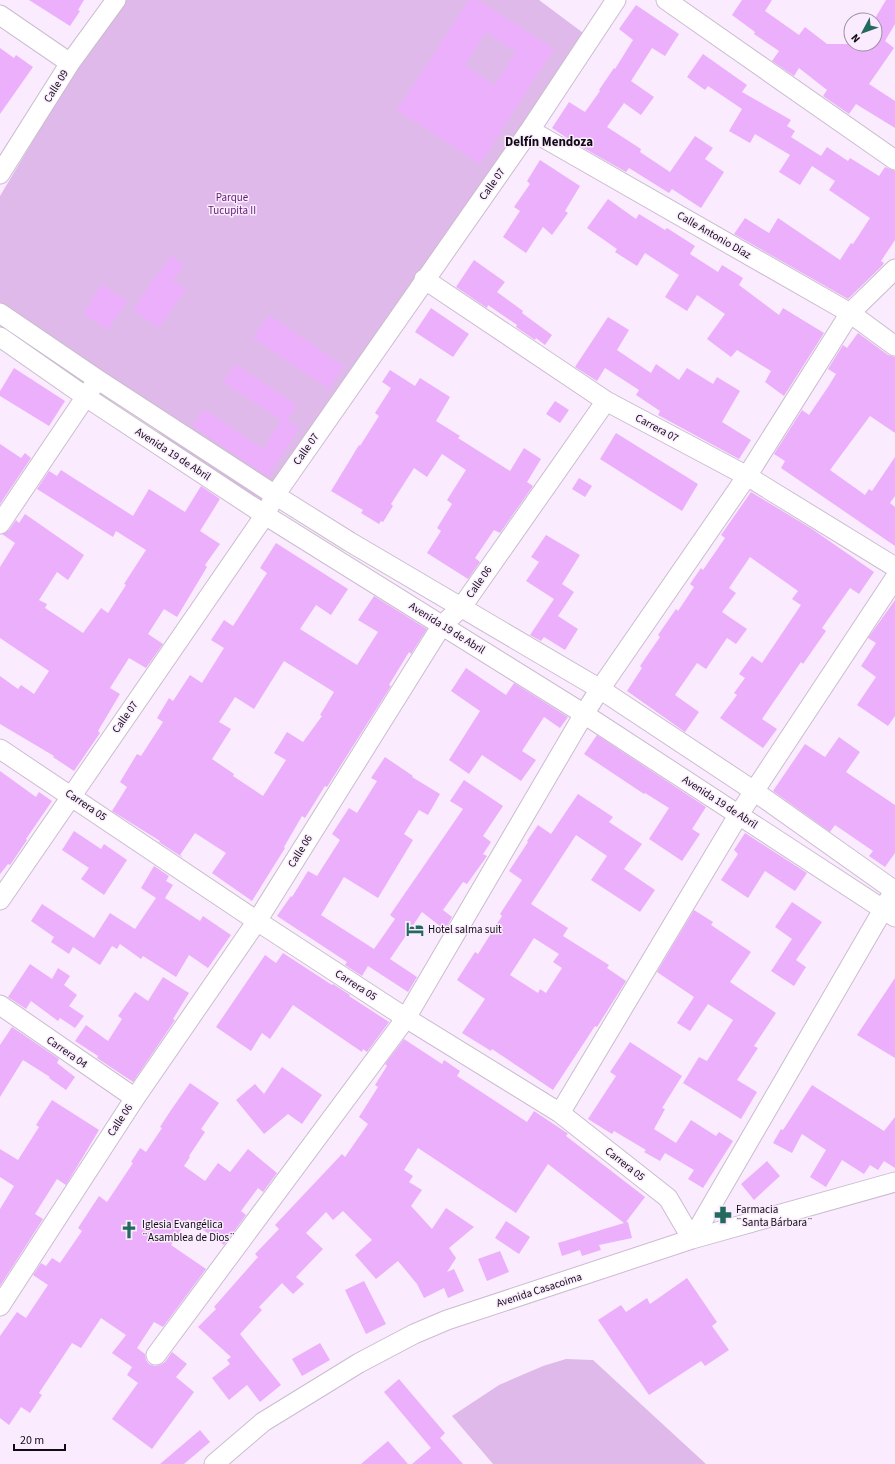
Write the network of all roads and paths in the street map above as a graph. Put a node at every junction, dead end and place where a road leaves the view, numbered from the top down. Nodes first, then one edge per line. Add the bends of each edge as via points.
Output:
1 (116, 0) edge
2 (616, 0) edge
3 (666, 0) edge
4 (0, 15) edge
5 (70, 63) junction
6 (530, 130) junction
7 (895, 160) edge
8 (0, 174) edge
9 (895, 269) edge
10 (424, 280) junction
11 (0, 313) edge
12 (850, 313) junction
13 (0, 337) edge
14 (895, 346) edge
15 (97, 379) junction
16 (86, 397) junction
17 (606, 401) junction
18 (747, 476) junction
19 (274, 495) junction
20 (265, 515) junction
21 (0, 524) edge
22 (895, 567) edge
23 (895, 578) edge
24 (462, 608) junction
25 (442, 625) junction
26 (600, 689) junction
27 (584, 714) junction
28 (0, 749) edge
29 (754, 790) junction
30 (71, 796) junction
31 (739, 814) junction
32 (895, 890) edge
33 (0, 900) edge
34 (889, 913) edge
35 (257, 921) junction
36 (0, 1005) edge
37 (406, 1018) junction
38 (135, 1098) junction
39 (560, 1112) junction
40 (895, 1182) edge
41 (692, 1239) junction
42 (0, 1306) edge
43 (156, 1355) dead end
44 (214, 1464) edge

1 - 5 street, Calle 09
2 - 6 street, Calle 07
3 - 7 street
4 - 5 street
5 - 8 street, Calle 09
6 - 10 street, Calle 07
6 - 12 street, Calle Antonio Díaz
9 - 12 street
10 - 17 street, Carrera 07
10 - 19 street, Calle 07
11 - 15 street, Avenida 19 de Abril
12 - 14 street, Calle Antonio Díaz
12 - 18 street
13 - 16 street, Avenida 19 de Abril
15 - 16 street
15 - 19 street, Avenida 19 de Abril
16 - 20 street, Avenida 19 de Abril
16 - 21 street
17 - 18 street, Carrera 07
17 - 24 street, Calle 06
18 - 22 street, Carrera 07
18 - 26 street
19 - 20 street, Calle 07
19 - 24 street, Avenida 19 de Abril
20 - 25 street, Avenida 19 de Abril
20 - 30 street, Calle 07
23 - 29 street
24 - 25 street, Calle 06
24 - 26 street, Avenida 19 de Abril
25 - 27 street, Avenida 19 de Abril
25 - 35 street, Calle 06
26 - 27 street
26 - 29 street, Avenida 19 de Abril
27 - 31 street, Avenida 19 de Abril
27 - 37 street
28 - 30 street, Carrera 05
29 - 31 street
29 - 32 street, Avenida 19 de Abril
30 - 33 street, Calle 07
30 - 35 street, Carrera 05
31 - 34 street, Avenida 19 de Abril
31 - 39 street
32 - 34 street
34 - 41 street
35 - 37 street, Carrera 05
35 - 38 street, Calle 06
36 - 38 street, Carrera 04
37 - 39 street, Carrera 05
37 - 43 street
38 - 42 street, Calle 06
39 - 41 street, Carrera 05 via 668,1198
40 - 41 street, Avenida Casacoima
41 - 44 street, Avenida Casacoima via 447,1320 414,1334 359,1363 263,1422

